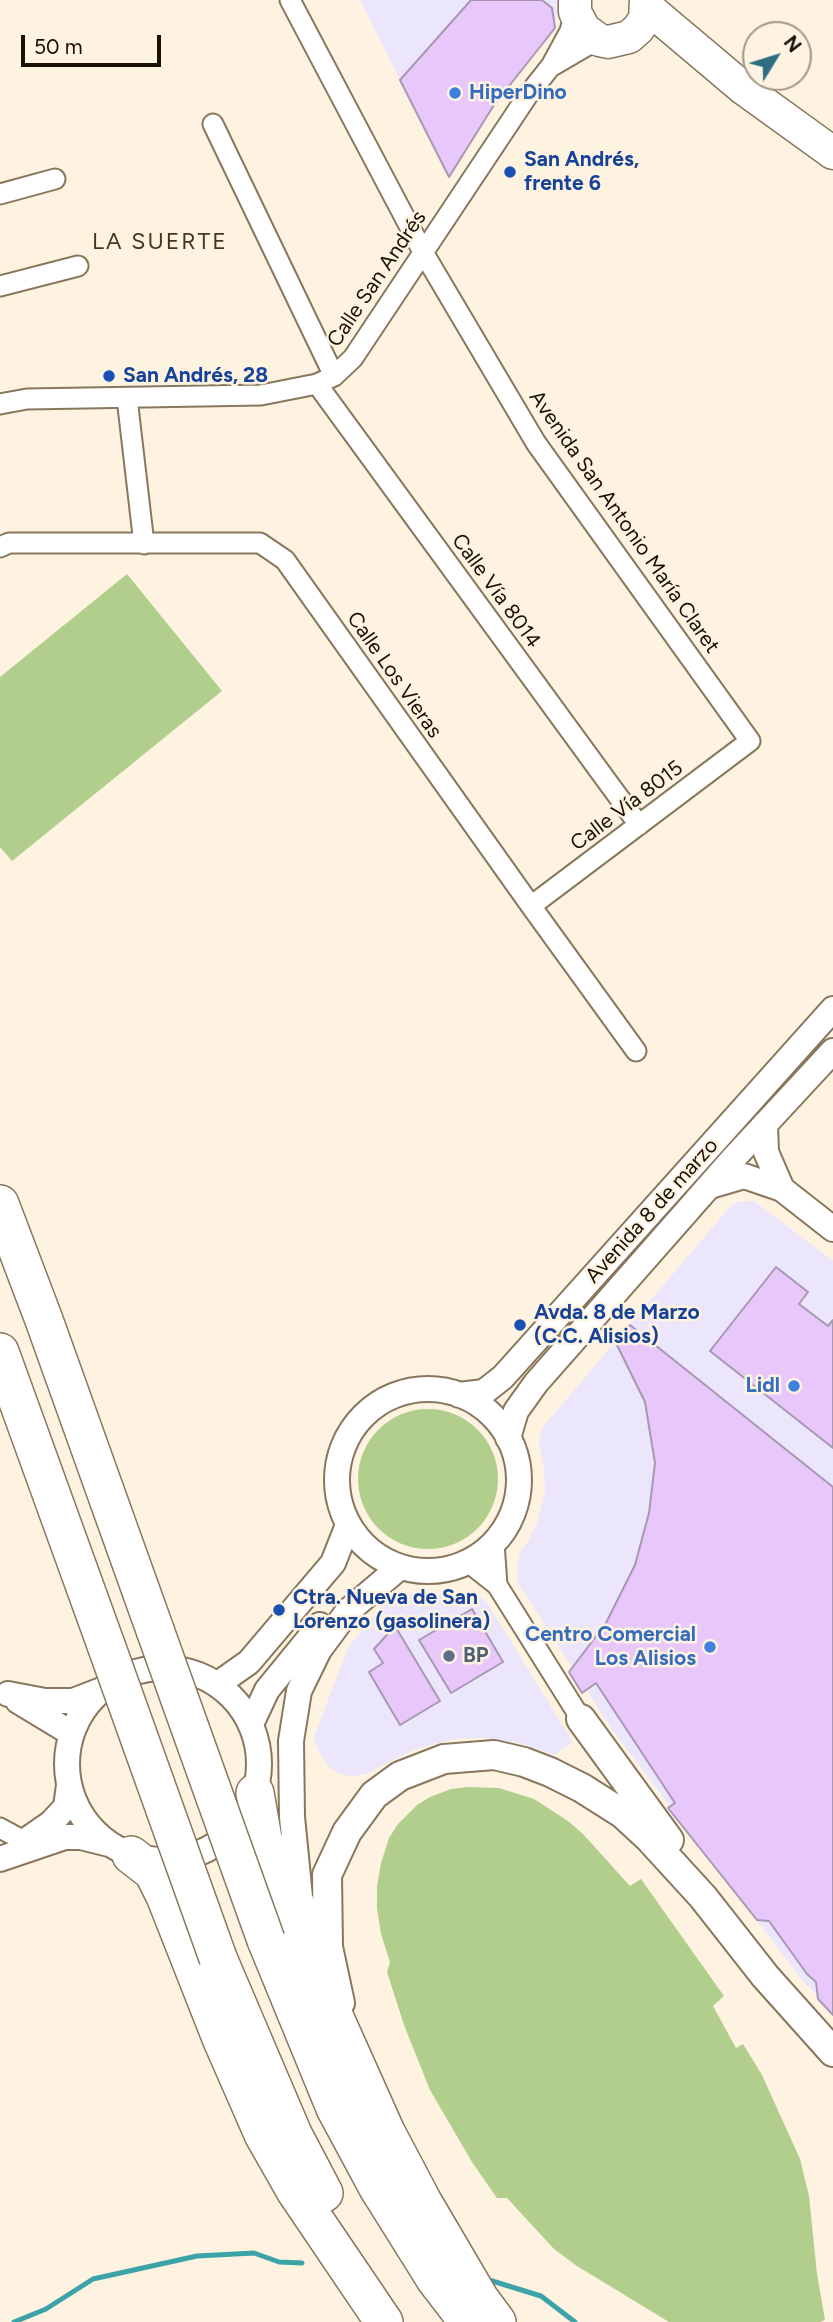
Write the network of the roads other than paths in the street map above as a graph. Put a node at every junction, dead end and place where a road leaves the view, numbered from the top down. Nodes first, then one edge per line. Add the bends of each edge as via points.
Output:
1 (290, 0) edge
2 (647, 3) edge
3 (575, 6) edge
4 (619, 39) junction
5 (696, 48) junction
6 (551, 66) junction
7 (213, 124) dead end
8 (833, 153) edge
9 (55, 179) dead end
10 (0, 194) edge
11 (423, 252) junction
12 (78, 265) dead end
13 (0, 286) edge
14 (326, 380) junction
15 (127, 398) junction
16 (0, 404) edge
17 (144, 544) junction
18 (0, 547) edge
19 (750, 741) joint
20 (639, 825) junction
21 (531, 906) junction
22 (833, 1009) edge
23 (636, 1051) dead end
24 (833, 1051) edge
25 (765, 1124) junction
26 (709, 1186) junction
27 (782, 1189) junction
28 (0, 1204) edge
29 (833, 1229) edge
30 (0, 1352) edge
31 (459, 1395) junction
32 (508, 1438) junction
33 (348, 1525) junction
34 (494, 1544) junction
35 (468, 1562) junction
36 (396, 1566) junction
37 (497, 1585) junction
38 (218, 1684) junction
39 (99, 1691) junction
40 (4, 1692) edge
41 (581, 1719) joint
42 (251, 1724) junction
43 (71, 1733) junction
44 (69, 1785) junction
45 (255, 1794) junction
46 (0, 1828) edge
47 (121, 1850) junction
48 (10, 1852) edge
49 (703, 1897) junction
50 (340, 2003) junction
51 (833, 2052) edge
52 (386, 2132) junction
53 (384, 2322) edge
54 (404, 2322) edge
55 (468, 2322) edge
56 (497, 2322) edge

1 - 11 street, Avenida San Antonio María Claret
2 - 4 main road via 638,29
2 - 5 main road
3 - 4 main road via 583,29 599,40
3 - 6 street, Calle San Andrés via 570,31
4 - 5 main road via 659,38
4 - 6 street, Calle San Andrés via 588,45
5 - 8 main road
6 - 11 street, Calle San Andrés
7 - 14 street, Calle Vía 8014
9 - 10 street
11 - 14 street, Calle San Andrés via 353,358
11 - 19 street, Avenida San Antonio María Claret via 536,443
12 - 13 street
14 - 15 street via 261,395
14 - 20 street, Calle Vía 8014
15 - 16 street via 27,399
15 - 17 street
17 - 18 street, Calle Los Vieras via 9,543
17 - 21 street, Calle Los Vieras via 260,543 285,560
19 - 20 street, Calle Vía 8015
20 - 21 street, Calle Vía 8015
21 - 23 street, Calle Los Vieras
22 - 31 street, Avenida 8 de marzo via 503,1377 484,1392
24 - 25 street, Avenida 8 de marzo
25 - 26 street, Avenida 8 de marzo
25 - 27 street via 766,1153
26 - 27 street via 744,1176
26 - 32 street, Avenida 8 de marzo via 536,1383 516,1411
27 - 29 street
28 - 55 highway, bridge via 266,1940 335,2108 392,2211
30 - 54 highway, bridge via 218,1958 293,2134 335,2214
31 - 32 street via 479,1405
31 - 33 street via 428,1389 397,1394 369,1410 349,1434 338,1463 338,1495
32 - 34 street via 518,1465 518,1493 510,1520
33 - 36 street via 367,1548
33 - 38 street via 332,1563 249,1662
34 - 35 street
34 - 37 street
35 - 36 street via 422,1572
35 - 37 street
36 - 42 street via 364,1580 338,1602 267,1690
36 - 50 street via 348,1611 319,1650 299,1691 291,1741 300,1896
37 - 41 street
38 - 39 street via 189,1671 157,1667 127,1674
38 - 42 street
39 - 40 street via 73,1701 45,1701
39 - 43 street via 82,1710
40 - 43 street
41 - 49 main road via 683,1860
42 - 45 street via 260,1770
43 - 44 street via 66,1759
44 - 47 street via 91,1829
44 - 48 street via 66,1807 51,1824
45 - 47 street via 241,1821 220,1843 192,1856 162,1860
45 - 52 highway via 263,1839 318,1980
46 - 48 street
47 - 48 street via 81,1837 65,1837
47 - 53 highway via 153,1872 263,2134 296,2192
49 - 50 main road via 623,1814 582,1788 533,1765 494,1755 444,1759 400,1776 374,1795 347,1832 327,1875 328,1947
49 - 51 main road
50 - 52 main road via 371,2077
52 - 56 highway via 429,2213

